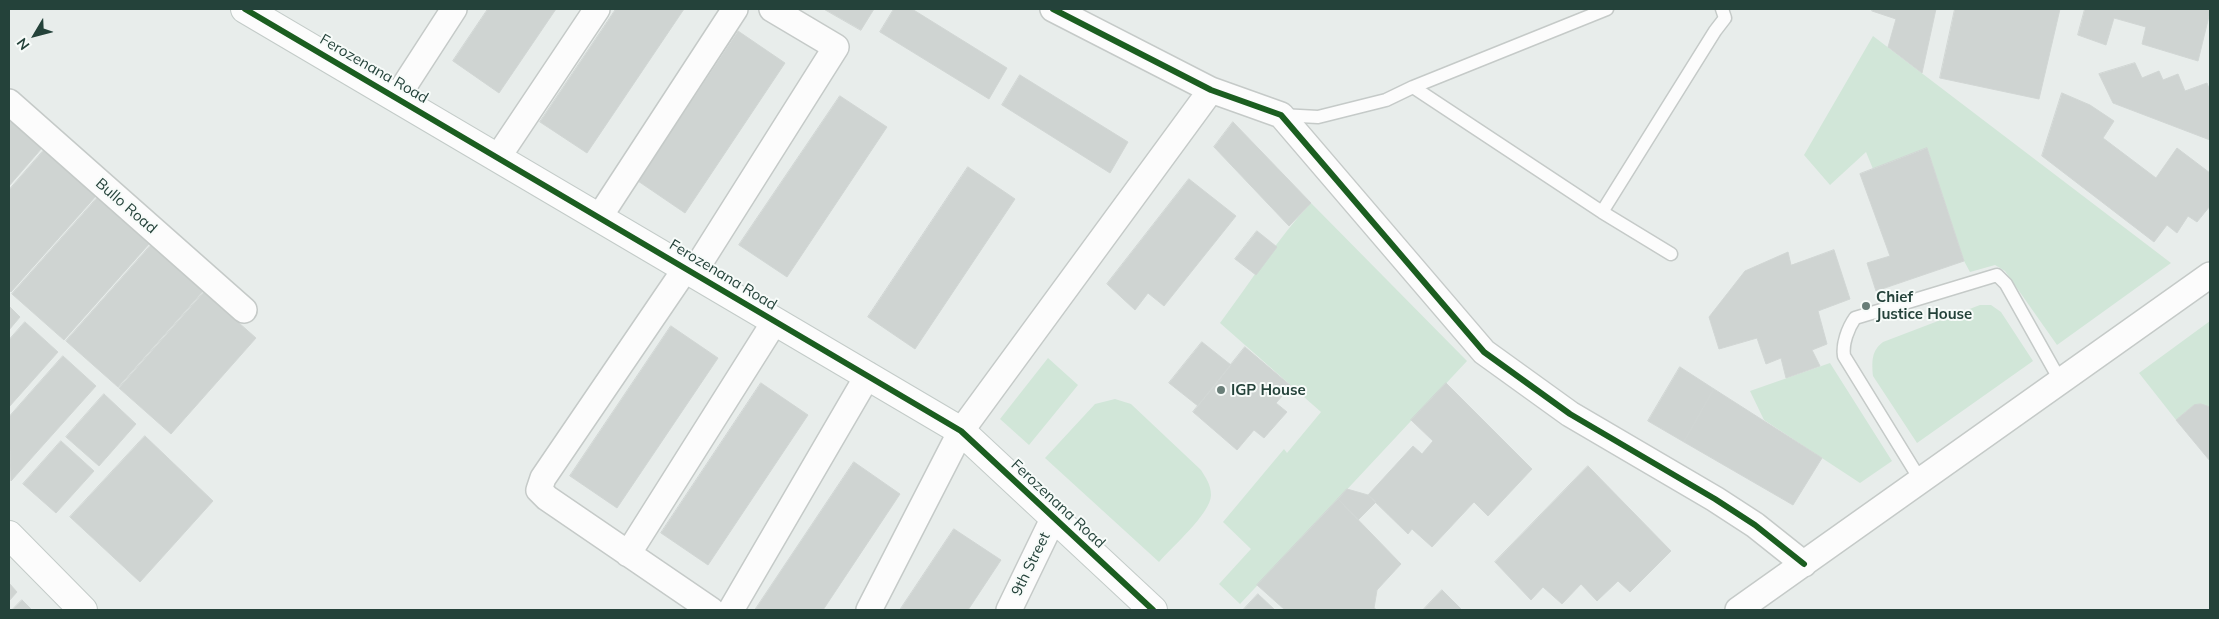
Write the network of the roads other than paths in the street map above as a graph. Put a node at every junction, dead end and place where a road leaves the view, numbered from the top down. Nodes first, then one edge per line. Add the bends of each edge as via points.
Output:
1 (245, 9) edge
2 (454, 9) edge
3 (597, 9) edge
4 (735, 9) edge
5 (772, 9) edge
6 (1053, 9) edge
7 (1607, 9) edge
8 (1722, 9) edge
9 (1413, 87) junction
10 (1211, 90) junction
11 (397, 97) junction
12 (9, 102) edge
13 (1281, 115) junction
14 (498, 157) junction
15 (1602, 212) junction
16 (600, 216) junction
17 (1671, 254) dead end
18 (690, 270) junction
19 (2210, 275) edge
20 (244, 310) dead end
21 (776, 321) junction
22 (868, 375) junction
23 (2061, 382) junction
24 (961, 430) junction
25 (1921, 481) junction
26 (1054, 517) junction
27 (9, 535) edge
28 (628, 554) junction
29 (1804, 564) junction
30 (83, 610) edge
31 (711, 610) edge
32 (731, 610) edge
33 (869, 610) edge
34 (1009, 610) edge
35 (1152, 610) edge
36 (1738, 610) edge

1 - 11 street, Ferozenana Road
2 - 11 street
3 - 14 street
4 - 16 street
5 - 18 street via 836,47
6 - 10 street
7 - 9 lane
8 - 15 lane via 1725,18
9 - 13 lane via 1386,100 1318,117
9 - 15 lane
10 - 13 street
10 - 24 street
11 - 14 street, Ferozenana Road
12 - 20 street, Bullo Road
13 - 29 street via 1484,352 1570,414 1755,525
14 - 16 street, Ferozenana Road
15 - 17 lane
16 - 18 street, Ferozenana Road
18 - 21 street, Ferozenana Road
18 - 28 street via 543,478 539,490
19 - 23 street
21 - 22 street, Ferozenana Road
21 - 28 street
22 - 24 street, Ferozenana Road
22 - 32 street
23 - 25 street
23 - 25 lane via 2006,284 1997,274 1855,318 1850,325 1844,356
24 - 26 street, Ferozenana Road
24 - 33 street
25 - 29 street
26 - 34 street, 9th Street
26 - 35 street, Ferozenana Road
27 - 30 street
28 - 31 street
29 - 36 street

